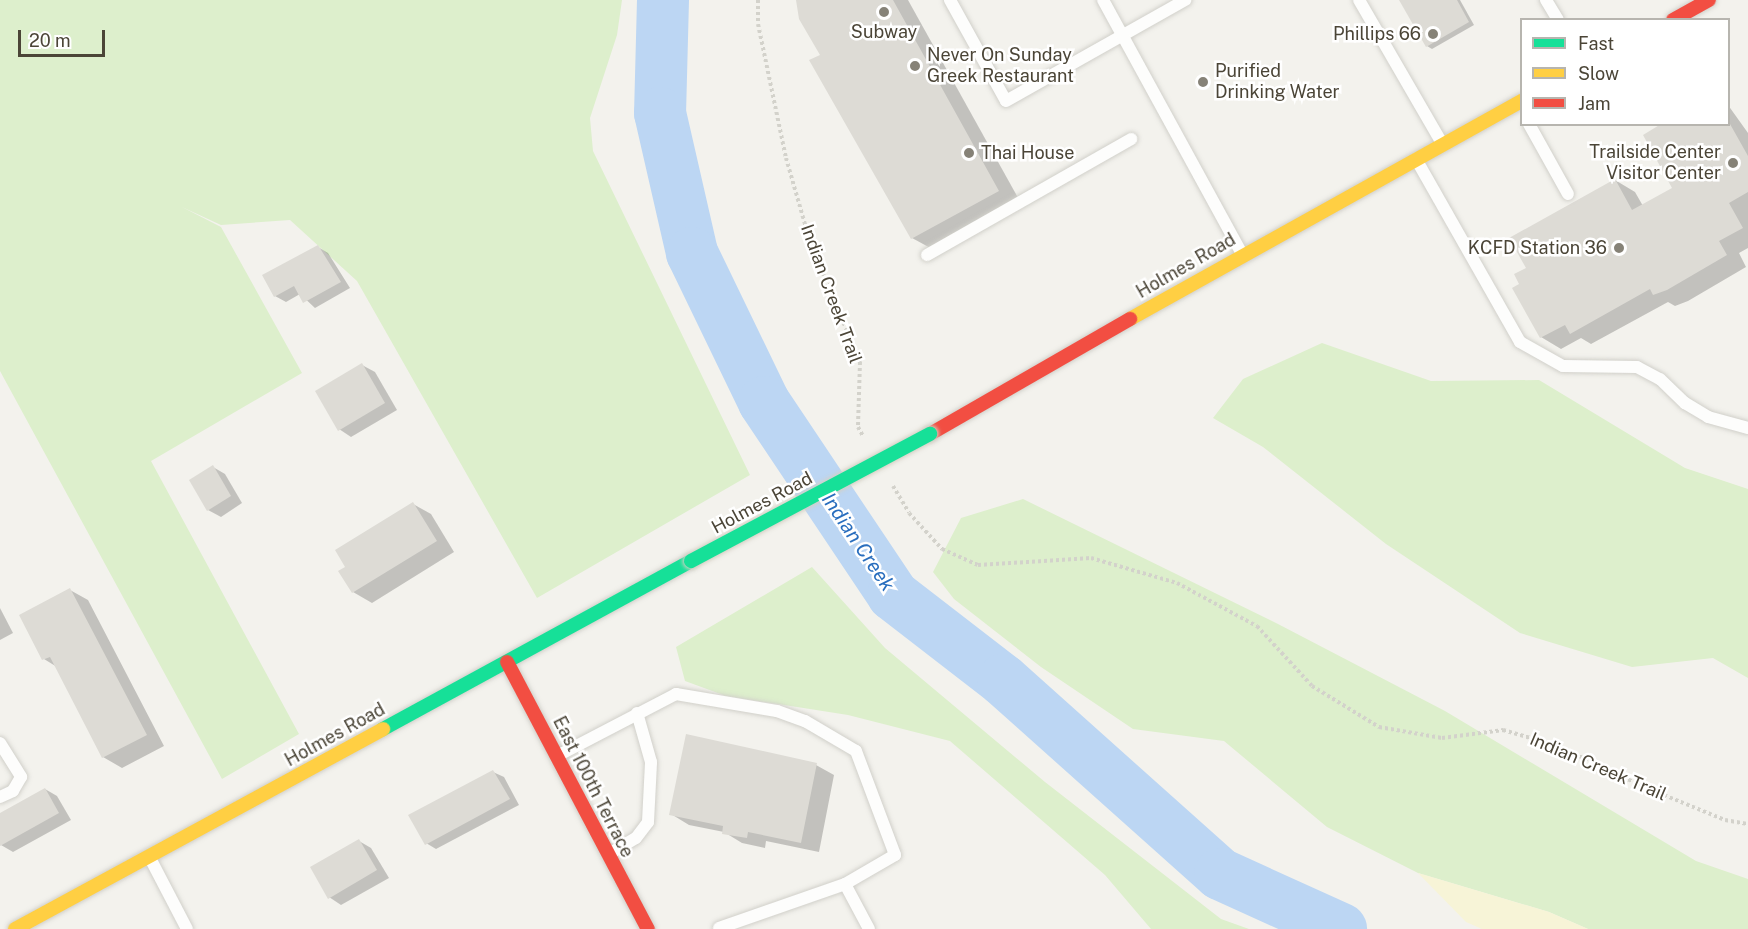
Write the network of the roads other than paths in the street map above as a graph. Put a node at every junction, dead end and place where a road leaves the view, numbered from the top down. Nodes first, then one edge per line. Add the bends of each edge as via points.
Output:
1 (950, 0) edge
2 (1103, 0) edge
3 (1185, 0) edge
4 (1359, 0) edge
5 (1546, 0) edge
6 (1709, 0) edge
7 (1557, 18) edge
8 (1677, 18) edge
9 (1122, 35) junction
10 (1520, 105) edge
11 (1530, 126) edge
12 (1131, 139) dead end
13 (1442, 144) junction
14 (1415, 158) junction
15 (1568, 194) dead end
16 (1242, 254) junction
17 (927, 255) dead end
18 (1748, 428) edge
19 (507, 662) junction
20 (637, 713) junction
21 (0, 743) edge
22 (558, 756) junction
23 (0, 797) edge
24 (608, 854) junction
25 (149, 856) junction
26 (844, 884) junction
27 (719, 928) edge
28 (15, 929) edge
29 (187, 929) edge
30 (648, 929) edge
31 (869, 929) edge

1 - 9 lane via 1006,101
2 - 9 lane
3 - 9 lane
4 - 13 lane
5 - 7 lane
6 - 8 main road
9 - 16 lane
10 - 13 main road, Holmes Road
11 - 15 lane
12 - 17 lane
13 - 14 main road, Holmes Road
14 - 16 main road, Holmes Road
14 - 18 lane via 1520,342 1563,366 1636,367 1660,379 1684,403 1708,417
16 - 19 main road, Holmes Road, bridge via 930,434
19 - 22 main road, East 100th Terrace
19 - 25 main road, Holmes Road
20 - 22 lane
20 - 24 lane via 651,762 648,822 636,838
20 - 26 lane via 668,696 686,693 789,714 856,751 895,855
21 - 23 lane via 21,777 13,791
22 - 24 main road, East 100th Terrace
24 - 30 main road, East 100th Terrace
25 - 28 main road, Holmes Road
25 - 29 lane
26 - 27 lane
26 - 31 lane

